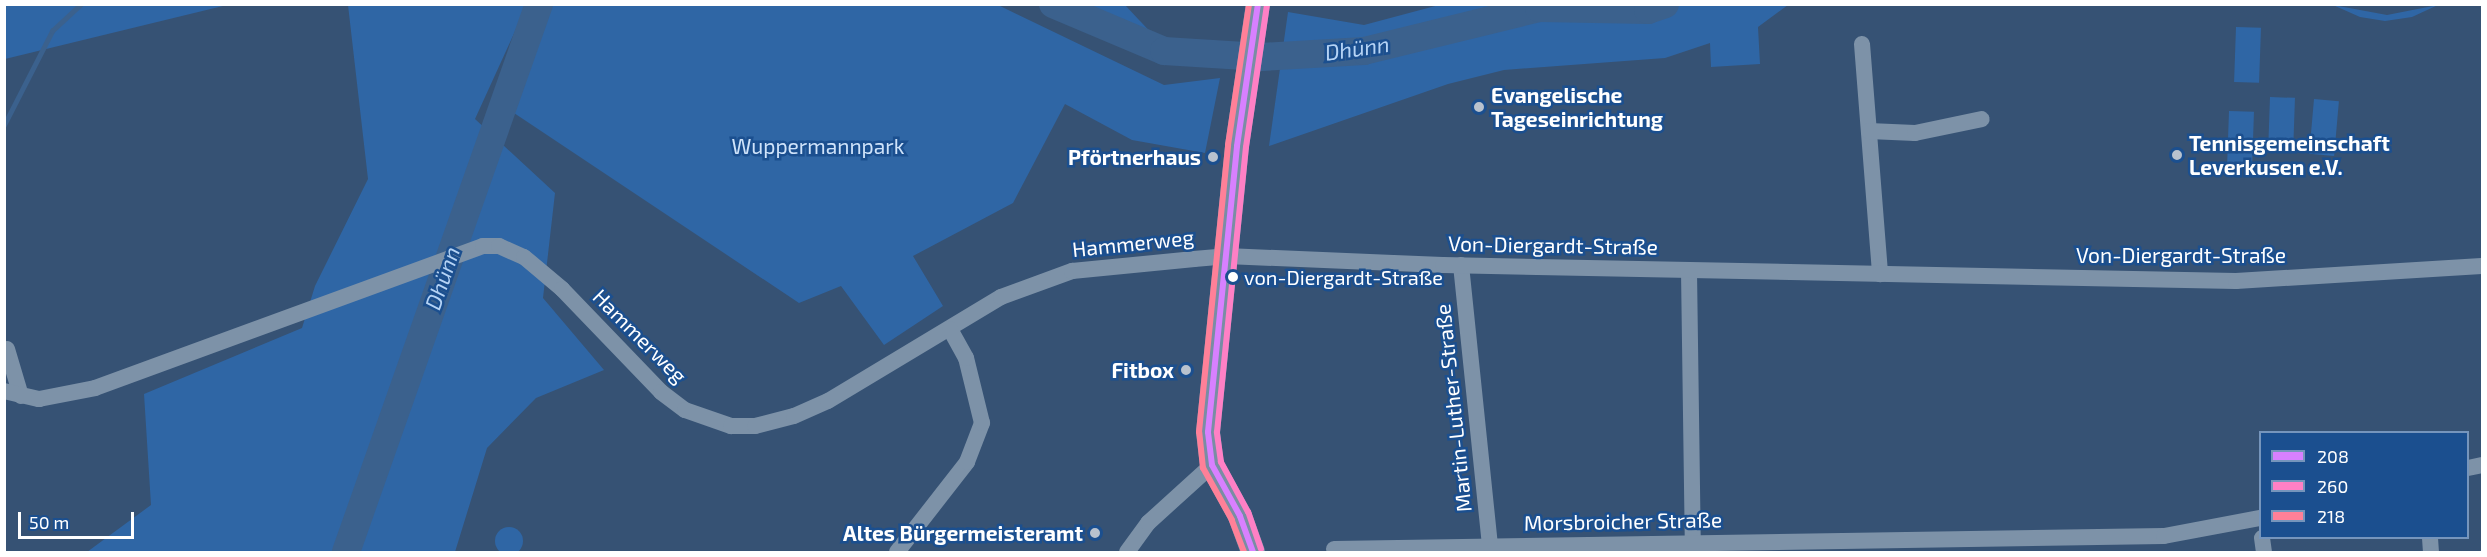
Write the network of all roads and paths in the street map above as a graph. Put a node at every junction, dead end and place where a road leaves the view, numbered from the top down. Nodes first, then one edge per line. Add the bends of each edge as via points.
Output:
1 (1258, 4) edge
2 (1862, 44) dead end
3 (1982, 119) dead end
4 (1869, 131) junction
5 (1226, 256) junction
6 (1461, 265) junction
7 (2482, 266) edge
8 (1689, 271) junction
9 (1880, 274) junction
10 (950, 328) junction
11 (5, 345) edge
12 (4, 391) edge
13 (21, 396) junction
14 (1212, 465) junction
15 (2259, 521) edge
16 (2098, 545) edge
17 (1912, 546) edge
18 (1490, 547) junction
19 (1693, 547) edge
20 (1334, 549) dead end
21 (897, 552) edge
22 (1127, 552) edge
23 (1253, 552) edge

1 - 5 main road
2 - 4 street
3 - 4 street via 1915,133
4 - 9 street
5 - 6 street, Von-Diergardt-Straße
5 - 10 street, Hammerweg via 1072,271 1001,297
5 - 14 main road via 1209,410
6 - 8 street, Von-Diergardt-Straße
6 - 18 street, Martin-Luther-Straße
7 - 9 street, Von-Diergardt-Straße via 2236,281
8 - 9 street, Von-Diergardt-Straße
8 - 19 street
10 - 13 street, Hammerweg via 828,401 794,416 754,426 731,426 685,410 661,392 562,289 524,257 499,246 483,246 95,388 55,398
10 - 21 street via 966,358 982,423 967,462
11 - 13 street
12 - 13 street, Hammerweg
14 - 22 street via 1148,523
14 - 23 main road via 1240,516
15 - 16 street, Morsbroicher Straße
16 - 17 street, Morsbroicher Straße
17 - 19 street, Morsbroicher Straße
18 - 19 street, Morsbroicher Straße
18 - 20 street, Morsbroicher Straße

